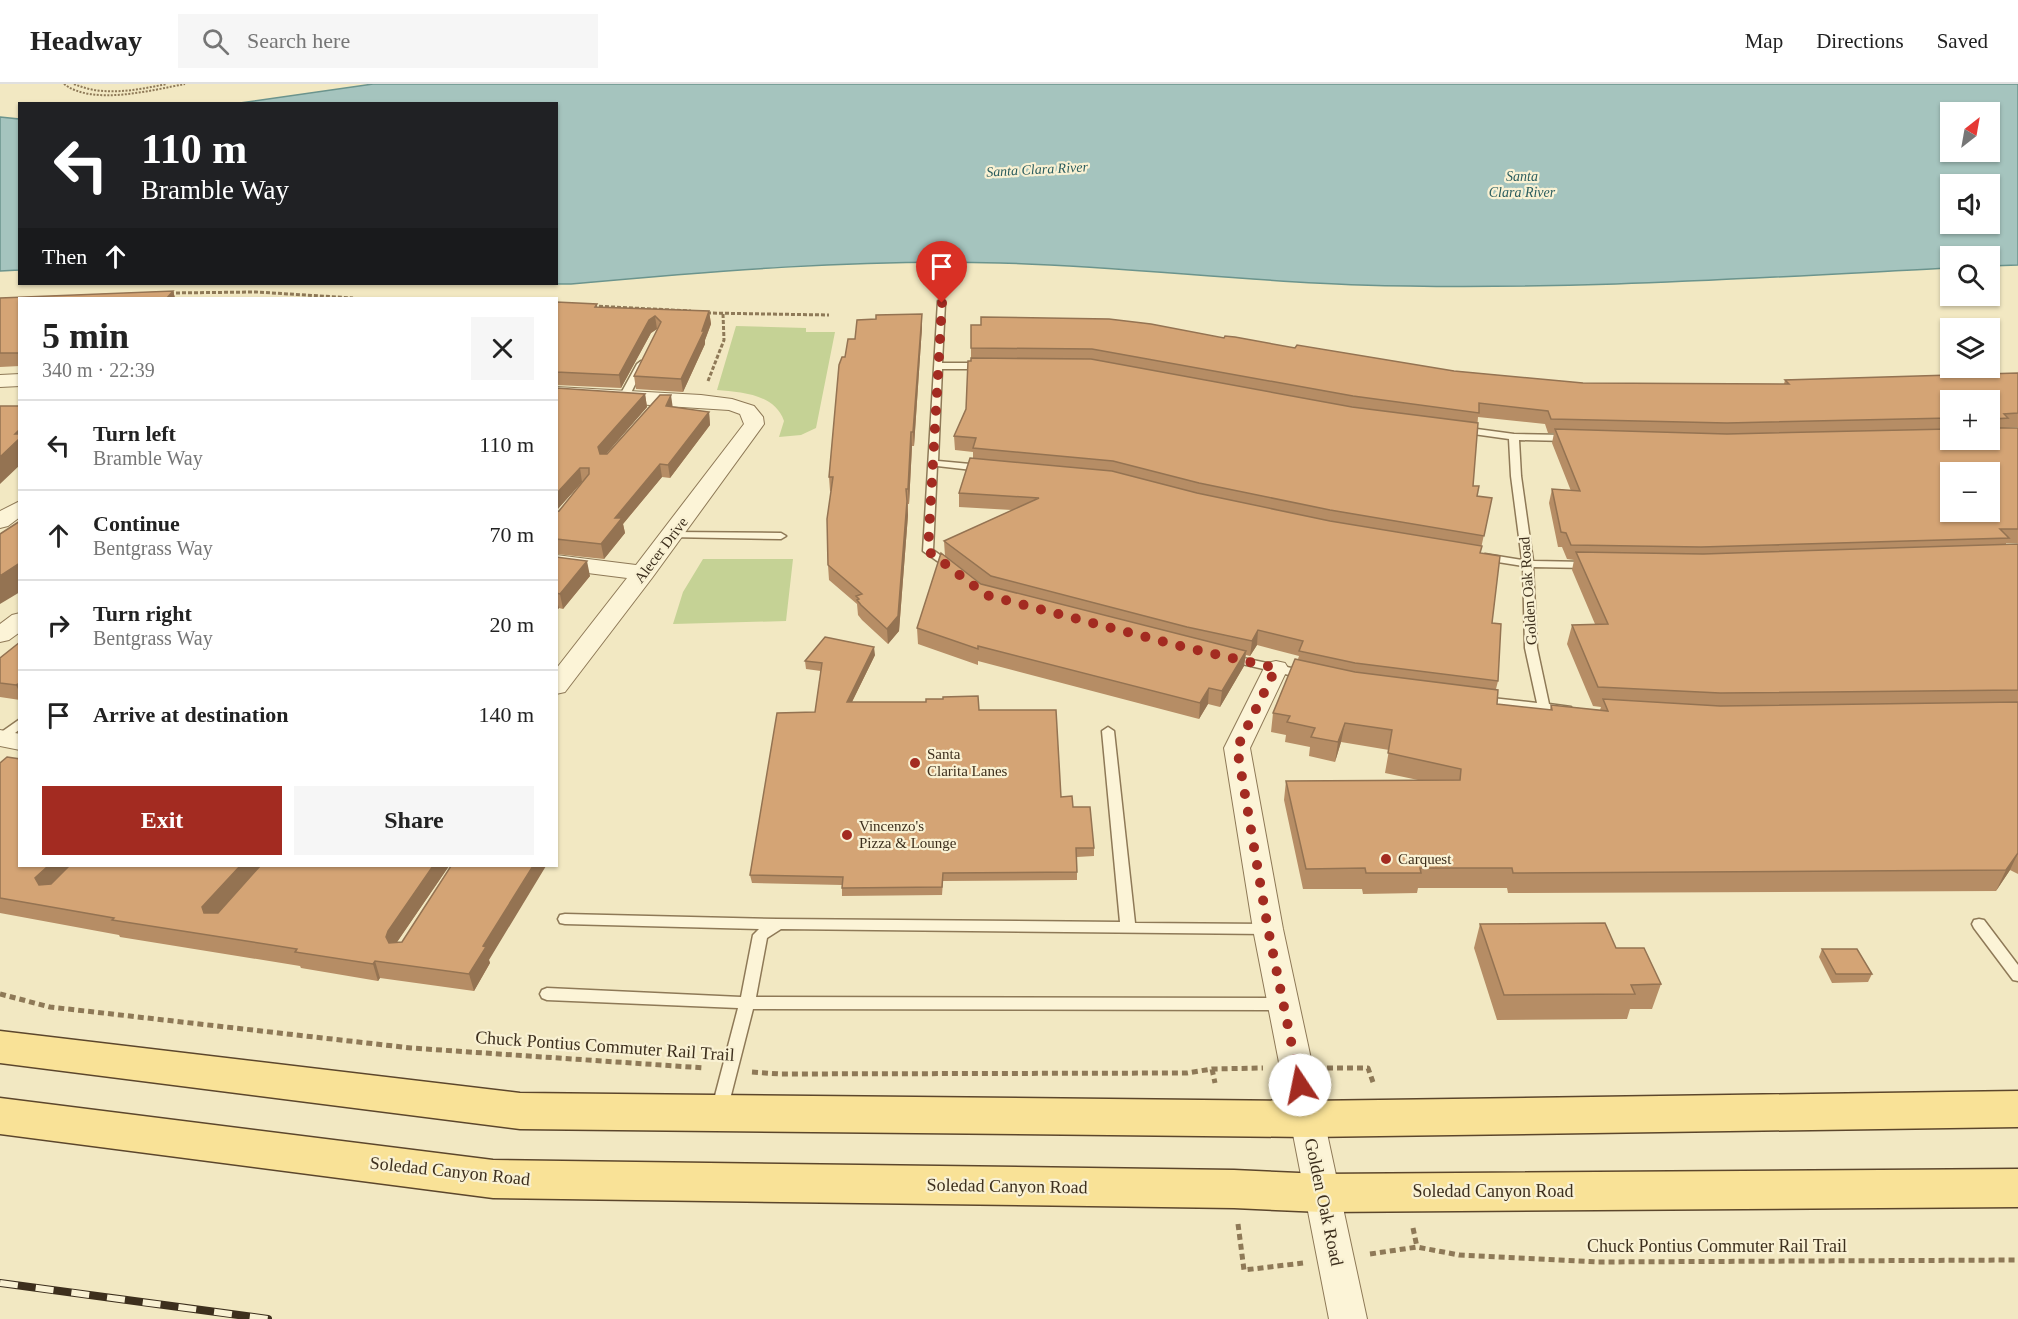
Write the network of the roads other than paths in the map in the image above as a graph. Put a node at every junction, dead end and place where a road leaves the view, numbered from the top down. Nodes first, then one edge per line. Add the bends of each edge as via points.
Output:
1 (942, 303) dead end
2 (646, 355) edge
3 (939, 366) junction
4 (997, 366) edge
5 (18, 380) edge
6 (0, 381) edge
7 (558, 393) edge
8 (624, 397) junction
9 (1455, 429) edge
10 (1514, 437) junction
11 (1572, 439) edge
12 (932, 463) junction
13 (988, 468) edge
14 (18, 508) edge
15 (0, 521) edge
16 (672, 535) junction
17 (782, 536) dead end
18 (1469, 554) edge
19 (558, 562) edge
20 (1528, 564) junction
21 (1596, 565) edge
22 (644, 573) junction
23 (961, 576) edge
24 (18, 622) edge
25 (0, 635) edge
26 (1218, 655) edge
27 (1276, 668) junction
28 (1319, 678) edge
29 (558, 684) edge
30 (1465, 699) edge
31 (1544, 709) junction
32 (1578, 711) edge
33 (1108, 730) dead end
34 (565, 919) dead end
35 (777, 924) junction
36 (1978, 924) dead end
37 (1128, 927) junction
38 (1268, 929) junction
39 (2018, 976) edge
40 (547, 994) dead end
41 (747, 1003) junction
42 (1283, 1004) junction
43 (0, 1047) edge
44 (2018, 1109) edge
45 (718, 1114) junction
46 (0, 1116) edge
47 (1307, 1119) junction
48 (2018, 1188) edge
49 (1322, 1193) junction
50 (1348, 1319) edge

1 - 3 lane
2 - 8 lane
3 - 4 lane
3 - 12 lane
5 - 6 street
7 - 8 street
8 - 16 street, Alecer Drive via 658,403 701,401 732,405 747,410 753,417 754,424
9 - 10 lane
10 - 11 lane
10 - 20 lane, Golden Oak Road
12 - 13 lane
12 - 23 lane via 928,551
14 - 15 street
16 - 17 lane
16 - 22 street, Alecer Drive
18 - 20 lane
19 - 22 street
20 - 21 lane
20 - 31 lane, Golden Oak Road via 1531,648
22 - 29 street, Alecer Drive
24 - 25 street
26 - 27 lane
27 - 28 lane
27 - 38 street, Golden Oak Road via 1237,748
30 - 31 lane
31 - 32 lane
33 - 37 lane
34 - 35 lane
35 - 37 lane
35 - 41 lane via 760,935
36 - 39 lane
37 - 38 lane
38 - 42 street, Golden Oak Road
40 - 41 lane
41 - 42 lane
41 - 45 lane
42 - 47 street, Golden Oak Road
43 - 45 main road via 520,1112
44 - 47 main road
45 - 47 main road
46 - 49 main road, Soledad Canyon Road via 494,1179
47 - 49 street, Golden Oak Road
48 - 49 main road, Soledad Canyon Road
49 - 50 street, Golden Oak Road

